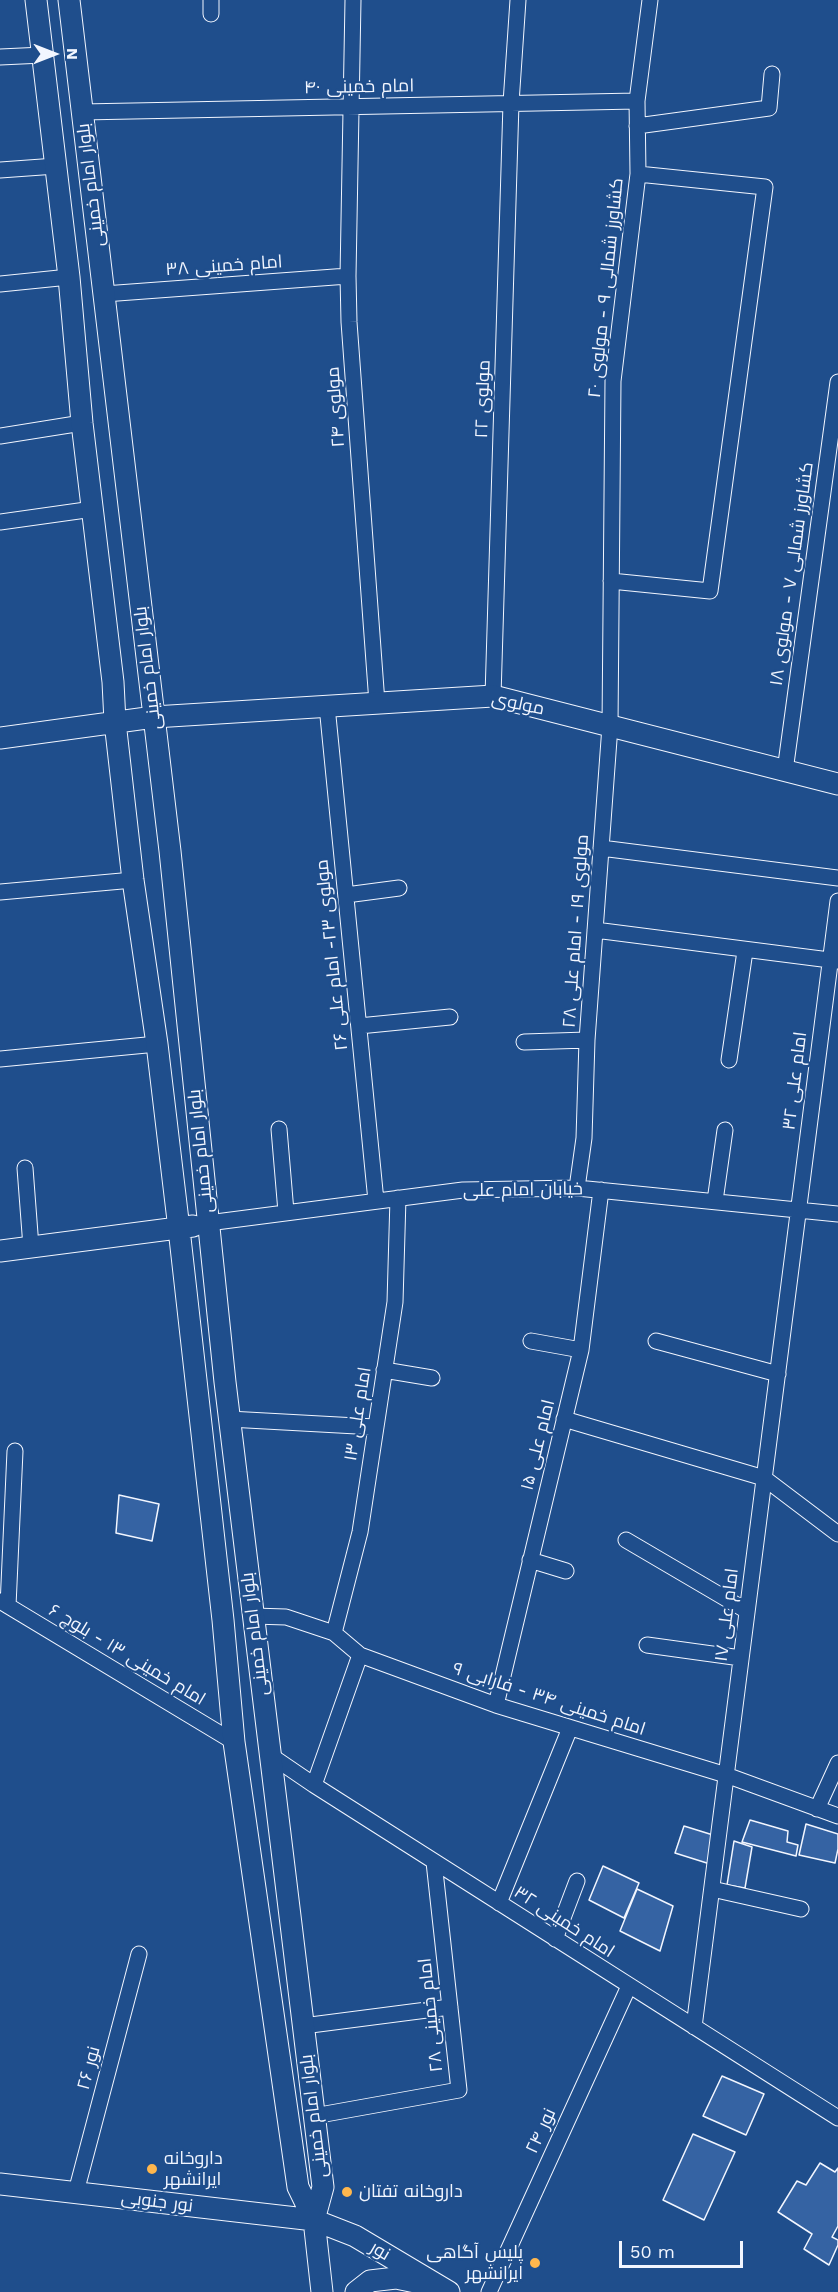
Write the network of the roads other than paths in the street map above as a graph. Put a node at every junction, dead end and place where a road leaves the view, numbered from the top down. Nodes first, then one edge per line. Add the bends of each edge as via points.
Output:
1 (36, 0) edge
2 (69, 0) edge
3 (353, 0) edge
4 (518, 0) edge
5 (650, 0) edge
6 (43, 55) junction
7 (0, 57) edge
8 (772, 74) dead end
9 (637, 101) junction
10 (511, 103) junction
11 (352, 107) junction
12 (82, 112) junction
13 (637, 126) junction
14 (56, 166) junction
15 (0, 170) edge
16 (638, 174) junction
17 (348, 276) junction
18 (69, 277) junction
19 (0, 284) edge
20 (104, 294) junction
21 (838, 382) edge
22 (82, 423) junction
23 (0, 436) edge
24 (93, 509) junction
25 (0, 522) edge
26 (611, 581) junction
27 (494, 696) junction
28 (377, 703) junction
29 (327, 706) junction
30 (154, 717) junction
31 (115, 722) junction
32 (610, 726) junction
33 (0, 738) edge
34 (785, 771) junction
35 (838, 784) edge
36 (601, 848) junction
37 (838, 878) edge
38 (133, 880) junction
39 (399, 888) dead end
40 (0, 892) edge
41 (346, 895) junction
42 (838, 901) edge
43 (595, 930) junction
44 (745, 951) junction
45 (834, 960) edge
46 (450, 1017) dead end
47 (359, 1026) junction
48 (587, 1040) junction
49 (524, 1042) dead end
50 (157, 1044) junction
51 (0, 1059) edge
52 (729, 1060) dead end
53 (279, 1129) dead end
54 (725, 1130) dead end
55 (25, 1168) dead end
56 (577, 1188) junction
57 (601, 1190) junction
58 (398, 1198) junction
59 (376, 1201) junction
60 (715, 1201) junction
61 (799, 1208) junction
62 (286, 1212) junction
63 (838, 1214) edge
64 (208, 1222) junction
65 (179, 1229) junction
66 (31, 1247) junction
67 (0, 1251) edge
68 (531, 1341) dead end
69 (656, 1341) dead end
70 (581, 1350) junction
71 (384, 1370) junction
72 (778, 1374) junction
73 (432, 1378) dead end
74 (229, 1419) junction
75 (564, 1419) junction
76 (375, 1427) junction
77 (15, 1451) dead end
78 (764, 1478) junction
79 (838, 1534) edge
80 (626, 1540) dead end
81 (530, 1560) junction
82 (566, 1571) dead end
83 (4, 1604) edge
84 (747, 1611) junction
85 (253, 1616) junction
86 (334, 1633) junction
87 (647, 1645) dead end
88 (360, 1655) junction
89 (741, 1658) junction
90 (496, 1705) junction
91 (570, 1728) junction
92 (234, 1742) junction
93 (270, 1755) junction
94 (838, 1763) edge
95 (726, 1776) junction
96 (314, 1785) junction
97 (818, 1809) junction
98 (838, 1816) edge
99 (434, 1862) junction
100 (577, 1881) dead end
101 (712, 1889) junction
102 (499, 1903) junction
103 (801, 1909) dead end
104 (555, 1939) junction
105 (140, 1954) dead end
106 (629, 1986) junction
107 (450, 2007) junction
108 (303, 2026) junction
109 (694, 2027) junction
110 (314, 2116) junction
111 (838, 2118) edge
112 (0, 2184) edge
113 (76, 2192) junction
114 (314, 2220) junction
115 (446, 2290) edge
116 (322, 2292) edge
117 (356, 2292) edge
118 (489, 2292) edge

1 - 6 main road, بلوار امام خمینی
2 - 12 main road, بلوار امام خمینی
3 - 11 street, مولوی ۲۴
4 - 10 street, مولوی ۲۲
5 - 9 street, کشاورز شمالی ۹ - مولوی ۲۰
6 - 7 street
6 - 14 main road, بلوار امام خمینی
8 - 13 street via 769,108
9 - 10 street, امام خمینی ۴۰
9 - 13 street, کشاورز شمالی ۹ - مولوی ۲۰
10 - 11 street, امام خمینی ۴۰
10 - 27 street, مولوی ۲۲
11 - 12 street, امام خمینی ۴۰
11 - 17 street, مولوی ۲۴
12 - 20 main road, بلوار امام خمینی
13 - 16 street, کشاورز شمالی ۹ - مولوی ۲۰
14 - 15 street
14 - 18 main road, بلوار امام خمینی
16 - 26 street, کشاورز شمالی ۹ - مولوی ۲۰ via 613,381
16 - 26 street via 765,187 710,591
17 - 20 street, امام خمینی ۳۸
17 - 28 street, مولوی ۲۴
18 - 19 street
18 - 22 main road, بلوار امام خمینی
20 - 30 main road, بلوار امام خمینی
21 - 34 street, کشاورز شمالی ۷ - مولوی ۱۸
22 - 23 street
22 - 24 main road, بلوار امام خمینی
24 - 25 street
24 - 31 main road, بلوار امام خمینی
26 - 32 street, کشاورز شمالی ۹ - مولوی ۲۰
27 - 28 main road, مولوی
27 - 32 main road, مولوی
28 - 29 main road, مولوی
29 - 30 main road, مولوی
29 - 41 street, مولوی ۲۳- امام علی ۲۶
30 - 31 main road, مولوی
30 - 64 main road, بلوار امام خمینی
31 - 33 main road, مولوی
31 - 38 main road, بلوار امام خمینی
32 - 34 main road, مولوی
32 - 36 street, مولوی ۱۹ - امام علی ۲۸
34 - 35 main road, مولوی
36 - 37 street
36 - 43 street, مولوی ۱۹ - امام علی ۲۸
38 - 40 street
38 - 50 main road, بلوار امام خمینی
39 - 41 street
41 - 47 street, مولوی ۲۳- امام علی ۲۶
42 - 45 street, امام علی ۳۲
43 - 44 street
43 - 48 street, مولوی ۱۹ - امام علی ۲۸
44 - 45 street
44 - 52 street
45 - 61 street, امام علی ۳۲
46 - 47 street
47 - 59 street, مولوی ۲۳- امام علی ۲۶
48 - 49 street
48 - 56 street, مولوی ۱۹ - امام علی ۲۸ via 584,1138
50 - 51 street
50 - 65 main road, بلوار امام خمینی
53 - 62 street
54 - 60 street
55 - 66 street
56 - 57 street, خیابان امام علی
56 - 58 street, خیابان امام علی via 463,1190
57 - 60 street, خیابان امام علی
57 - 70 street, امام علی ۱۵
58 - 59 street, خیابان امام علی
58 - 71 street, امام علی ۱۳ via 395,1302
59 - 62 street, خیابان امام علی
60 - 61 street, خیابان امام علی
61 - 63 street, خیابان امام علی
61 - 72 street, امام علی ۱۷
62 - 64 street, خیابان امام علی
64 - 65 main road
64 - 74 main road, بلوار امام خمینی
65 - 66 main road
65 - 92 main road, بلوار امام خمینی
66 - 67 main road
68 - 70 street
69 - 72 street
70 - 75 street, امام علی ۱۵
71 - 73 street
71 - 76 street, امام علی ۱۳
72 - 78 street, امام علی ۱۷
74 - 76 street
74 - 85 main road, بلوار امام خمینی
75 - 78 street
75 - 81 street, امام علی ۱۵
76 - 86 street, امام علی ۱۳ via 360,1532
77 - 83 street
78 - 79 street
78 - 84 street, امام علی ۱۷
80 - 84 street
81 - 82 street
81 - 90 street, امام علی ۱۵
83 - 92 street, امام خمینی ۱۳ - بلوچ ۶
84 - 89 street, امام علی ۱۷
85 - 86 street, امام خمینی ۳۴ - فارابی ۹ via 286,1617
85 - 93 main road, بلوار امام خمینی
86 - 88 street, امام خمینی ۳۴ - فارابی ۹
87 - 89 street
88 - 90 street, امام خمینی ۳۴ - فارابی ۹
88 - 96 street
89 - 95 street, امام علی ۱۷
90 - 91 street, امام خمینی ۳۴ - فارابی ۹
91 - 95 street, امام خمینی ۳۴ - فارابی ۹
91 - 102 street
92 - 114 main road, بلوار امام خمینی via 298,2187
93 - 96 street, امام خمینی ۳۲
93 - 108 main road, بلوار امام خمینی
94 - 97 street
95 - 97 street, امام خمینی ۳۴ - فارابی ۹
95 - 101 street, امام علی ۱۷
96 - 99 street, امام خمینی ۳۲
97 - 98 street, امام خمینی ۳۴ - فارابی ۹
99 - 102 street, امام خمینی ۳۲
99 - 107 street, امام خمینی ۲۸
100 - 104 street
101 - 103 street
101 - 109 street, امام علی ۱۷
102 - 104 street, امام خمینی ۳۲
104 - 106 street, امام خمینی ۳۲
105 - 113 street, نور ۲۶
106 - 109 street, امام خمینی ۳۲
106 - 118 street, نور ۲۴
107 - 108 street
107 - 110 street, امام خمینی ۲۸ via 459,2090
108 - 110 main road, بلوار امام خمینی
109 - 111 street, امام خمینی ۳۲
110 - 114 main road, بلوار امام خمینی via 323,2187
112 - 113 main road, نور جنوبی
113 - 114 main road, نور جنوبی
114 - 115 main road, نور via 355,2236
114 - 116 main road
115 - 117 main road via 396,2278 370,2281

